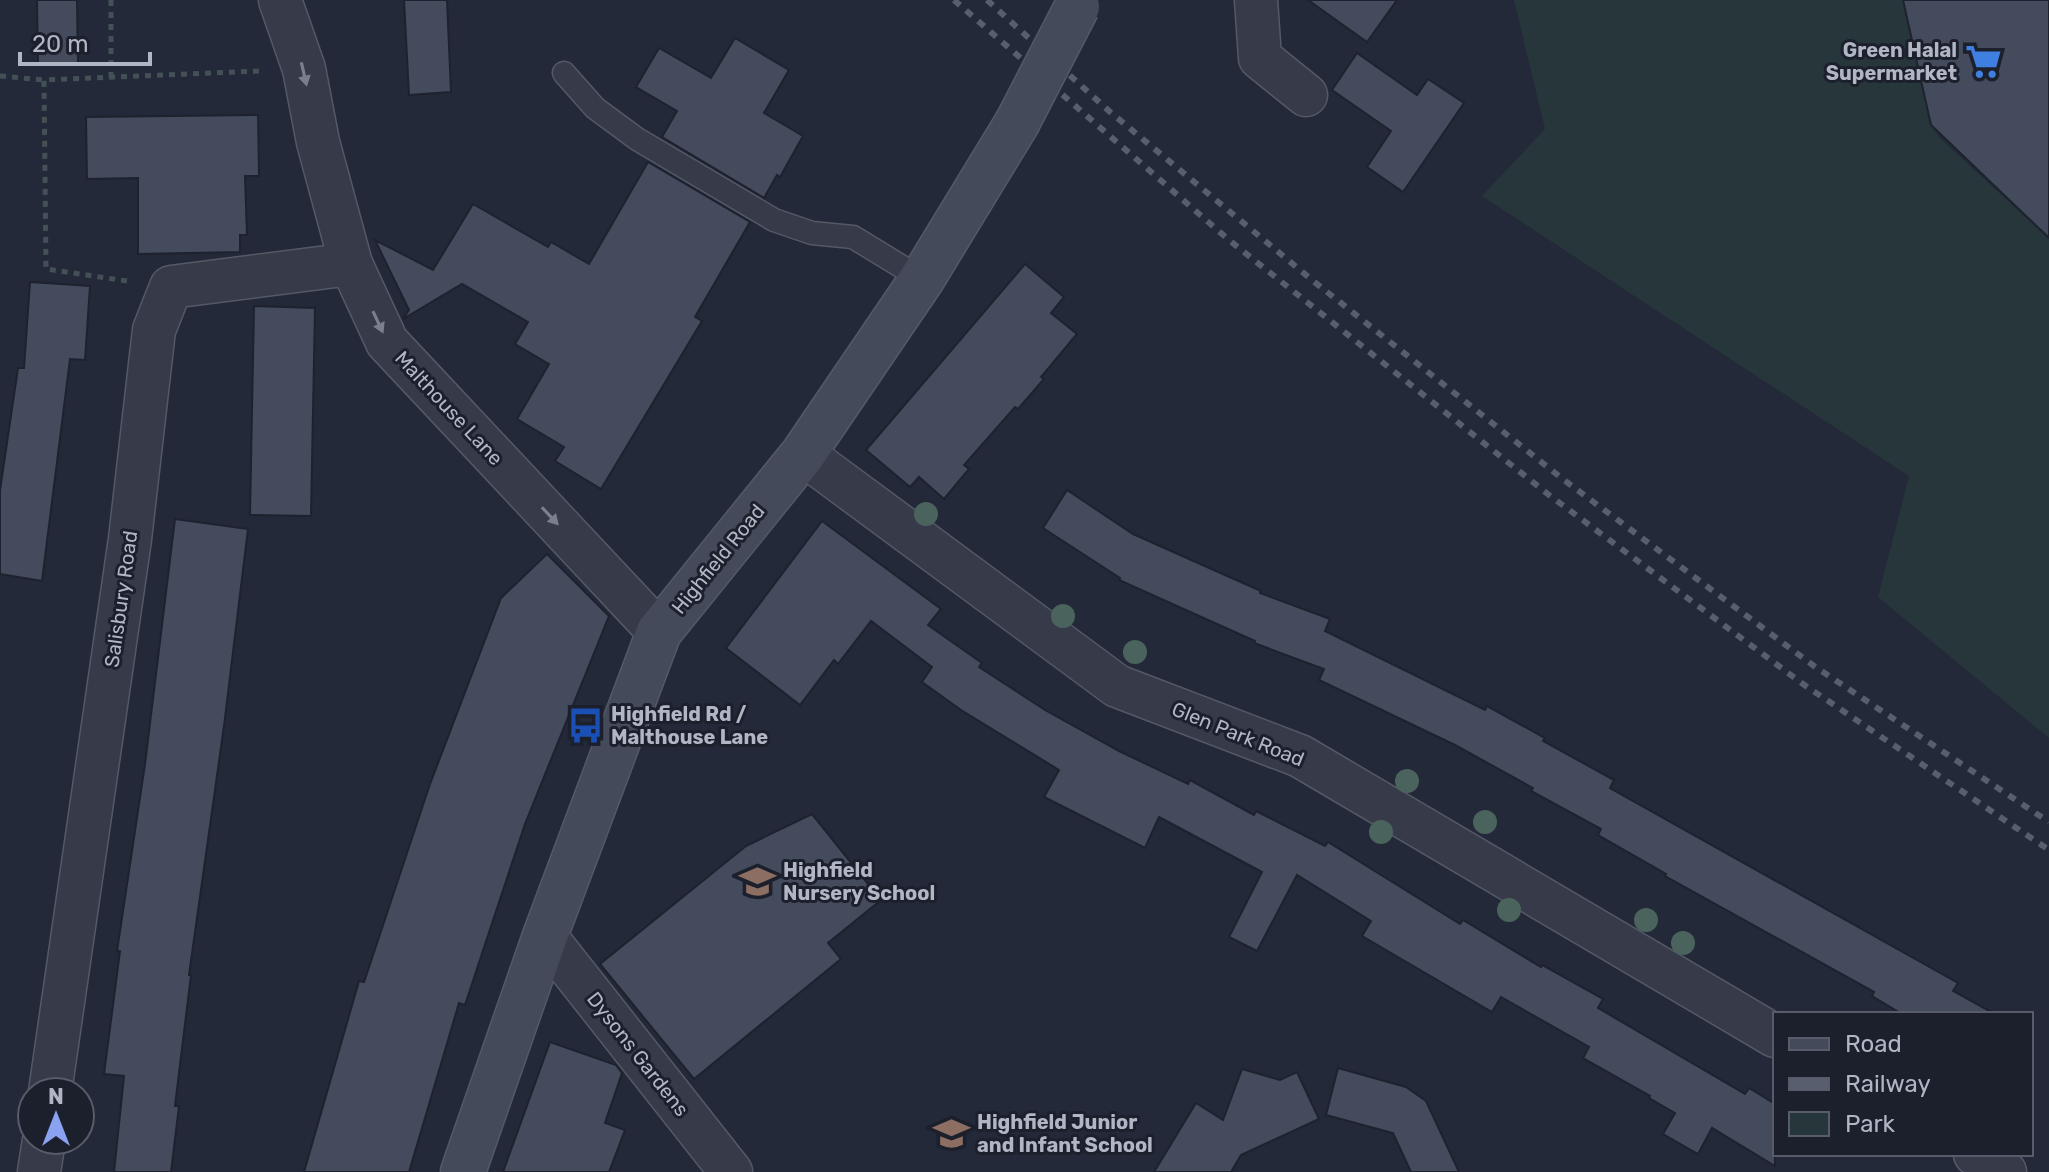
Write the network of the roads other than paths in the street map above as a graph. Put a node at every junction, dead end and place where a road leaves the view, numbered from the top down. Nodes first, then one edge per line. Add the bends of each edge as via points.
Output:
1 (280, 0) edge
2 (1256, 0) edge
3 (1078, 4) edge
4 (564, 73) dead end
5 (1306, 95) dead end
6 (351, 264) junction
7 (922, 279) junction
8 (803, 454) junction
9 (659, 632) junction
10 (545, 936) junction
11 (1773, 1035) edge
12 (52, 1076) edge
13 (1978, 1156) edge
14 (463, 1172) edge
15 (731, 1172) edge
16 (2005, 1172) edge

1 -> 6 street, Malthouse Lane via 304,69
2 - 5 street via 1260,58
3 - 7 main road, Highfield Road, bridge via 1017,123
4 - 7 lane via 595,108 637,139 774,220 812,233 853,237
6 -> 9 street, Malthouse Lane via 387,342
6 - 12 street, Salisbury Road via 171,287 154,330 130,539
7 - 8 main road, Highfield Road
8 - 9 main road, Highfield Road
8 - 11 street, Glen Park Road via 1117,686 1300,756
9 - 10 main road, Highfield Road
10 - 14 main road, Highfield Road
10 - 15 street, Dysons Gardens
13 - 16 street

